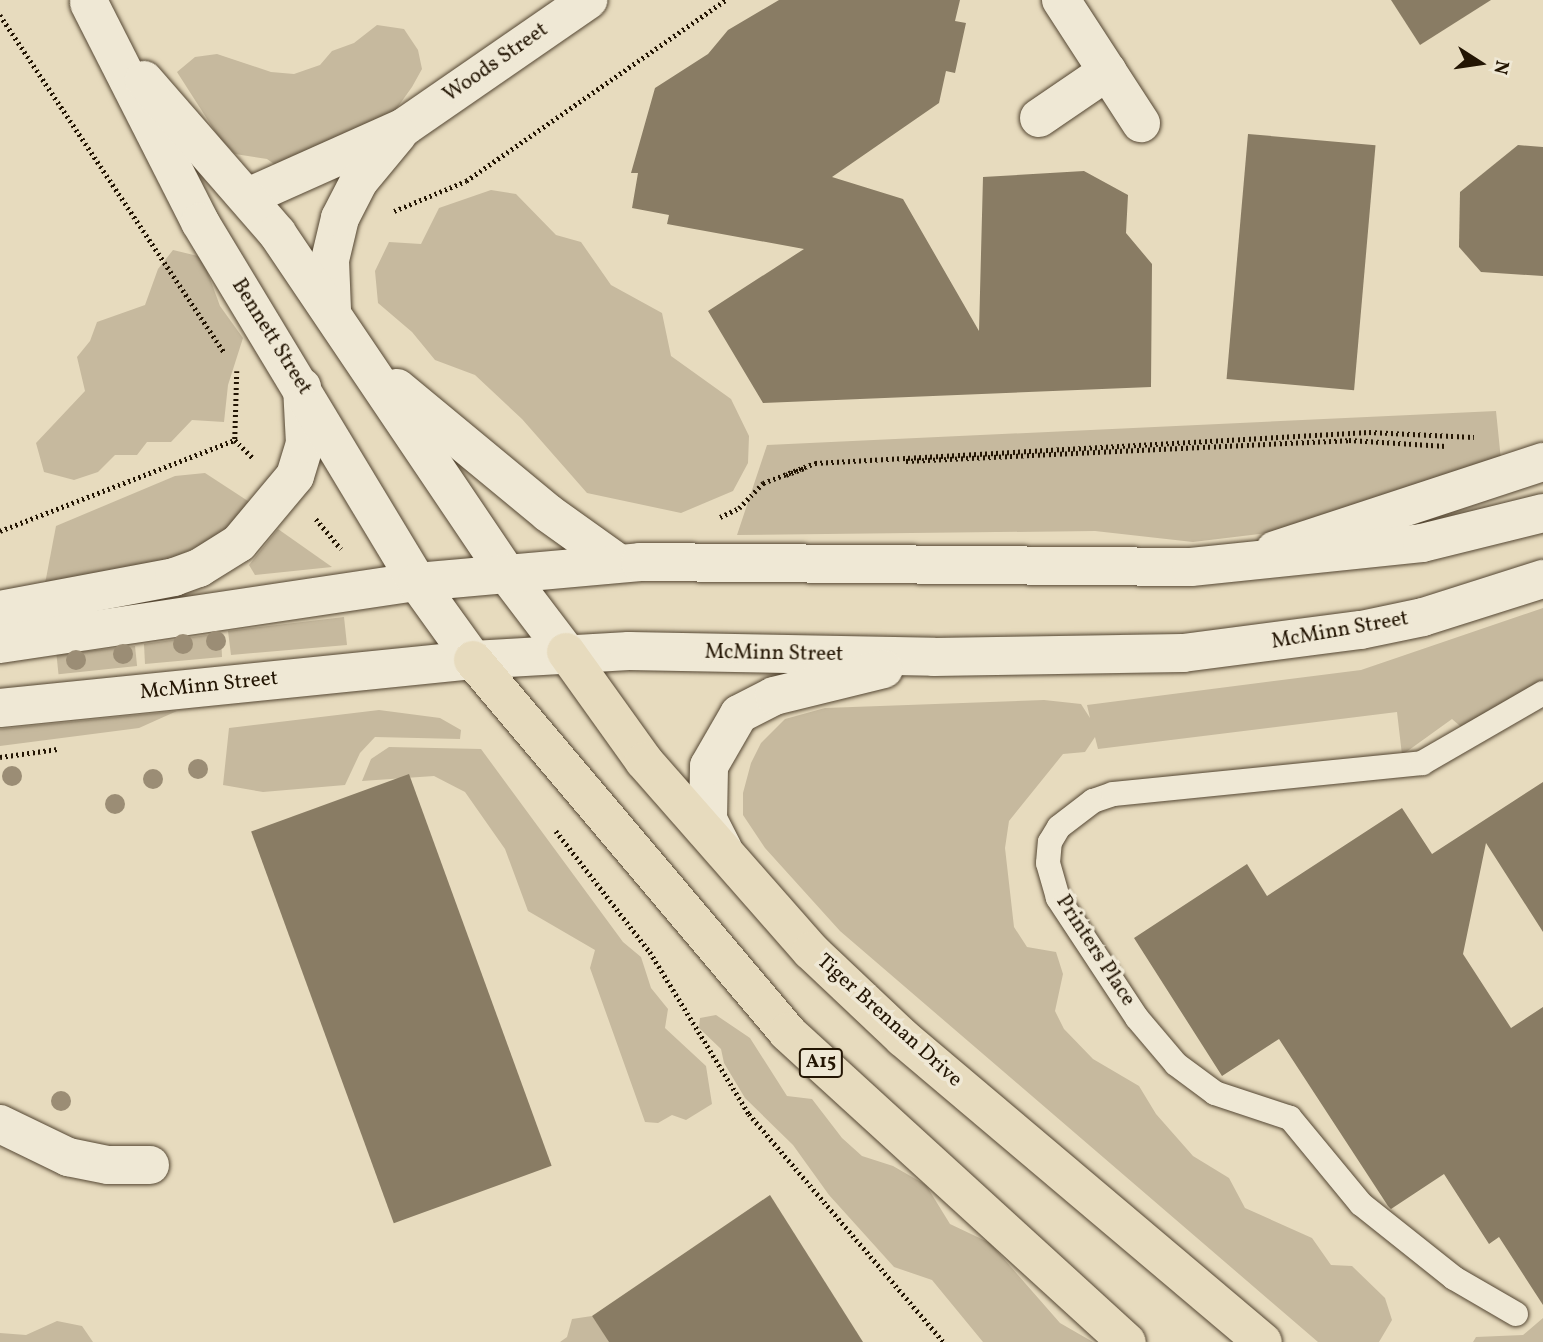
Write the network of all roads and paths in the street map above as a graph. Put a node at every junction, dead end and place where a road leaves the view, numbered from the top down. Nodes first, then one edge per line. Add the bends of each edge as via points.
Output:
1 (588, 0) edge
2 (725, 0) edge
3 (1061, 0) edge
4 (88, 1) edge
5 (0, 15) edge
6 (1108, 71) junction
7 (1039, 118) dead end
8 (1141, 123) dead end
9 (404, 127) junction
10 (250, 196) junction
11 (383, 214) dead end
12 (332, 310) junction
13 (373, 370) junction
14 (302, 387) junction
15 (1486, 438) dead end
16 (1453, 446) dead end
17 (1543, 462) edge
18 (739, 508) junction
19 (1543, 513) edge
20 (711, 519) dead end
21 (0, 531) edge
22 (618, 563) junction
23 (1233, 563) junction
24 (506, 573) junction
25 (1543, 579) edge
26 (417, 582) junction
27 (0, 610) edge
28 (0, 644) edge
29 (566, 652) junction
30 (934, 657) junction
31 (473, 660) junction
32 (1543, 693) edge
33 (0, 708) edge
34 (550, 821) dead end
35 (727, 858) junction
36 (0, 1124) edge
37 (150, 1165) dead end
38 (1516, 1314) dead end
39 (944, 1342) edge
40 (1127, 1342) edge
41 (1263, 1342) edge

1 - 9 street, Woods Street
2 - 11 path via 466,181
3 - 6 street
4 - 10 street, Bennett Street via 172,113
4 - 14 street, Bennett Street via 200,222
5 - 21 path via 239,374 235,440
6 - 7 street
6 - 8 street
9 - 10 street, Woods Street
9 - 12 street, Woods Street via 359,181 340,218 330,260
10 - 12 street, Bennett Street
12 - 13 street, Bennett Street
13 - 22 street, Bennett Street via 558,522
13 - 24 street, Bennett Street
14 - 26 street, Bennett Street
14 - 27 street via 305,444 295,476 239,543 174,577
15 - 18 path via 1369,432 814,463 763,483
16 - 18 path via 1349,440 814,465 764,484
17 - 23 street
18 - 20 path
19 - 23 street via 1422,542
22 - 23 street via 1152,568
22 - 24 street
24 - 26 street
24 - 29 street, Bennett Street
25 - 30 street, McMinn Street via 1423,617 1257,645 1183,653
26 - 28 street
26 - 31 street, Bennett Street
29 - 30 street, McMinn Street
29 - 31 street, McMinn Street
29 - 35 main road, Tiger Brennan Drive via 644,761
30 - 35 street via 774,696 740,714 717,746 706,784 708,820
31 - 33 street, McMinn Street
31 - 40 main road, A15 via 788,1032
32 - 38 lane, Printers Place via 1422,763 1114,794 1093,801 1059,827 1050,842 1048,863 1058,898 1137,1018 1176,1064 1215,1093 1290,1118 1361,1204 1454,1278
34 - 39 path via 650,952 749,1114
35 - 41 main road, Tiger Brennan Drive via 811,951 903,1038
36 - 37 street via 68,1157 108,1166

